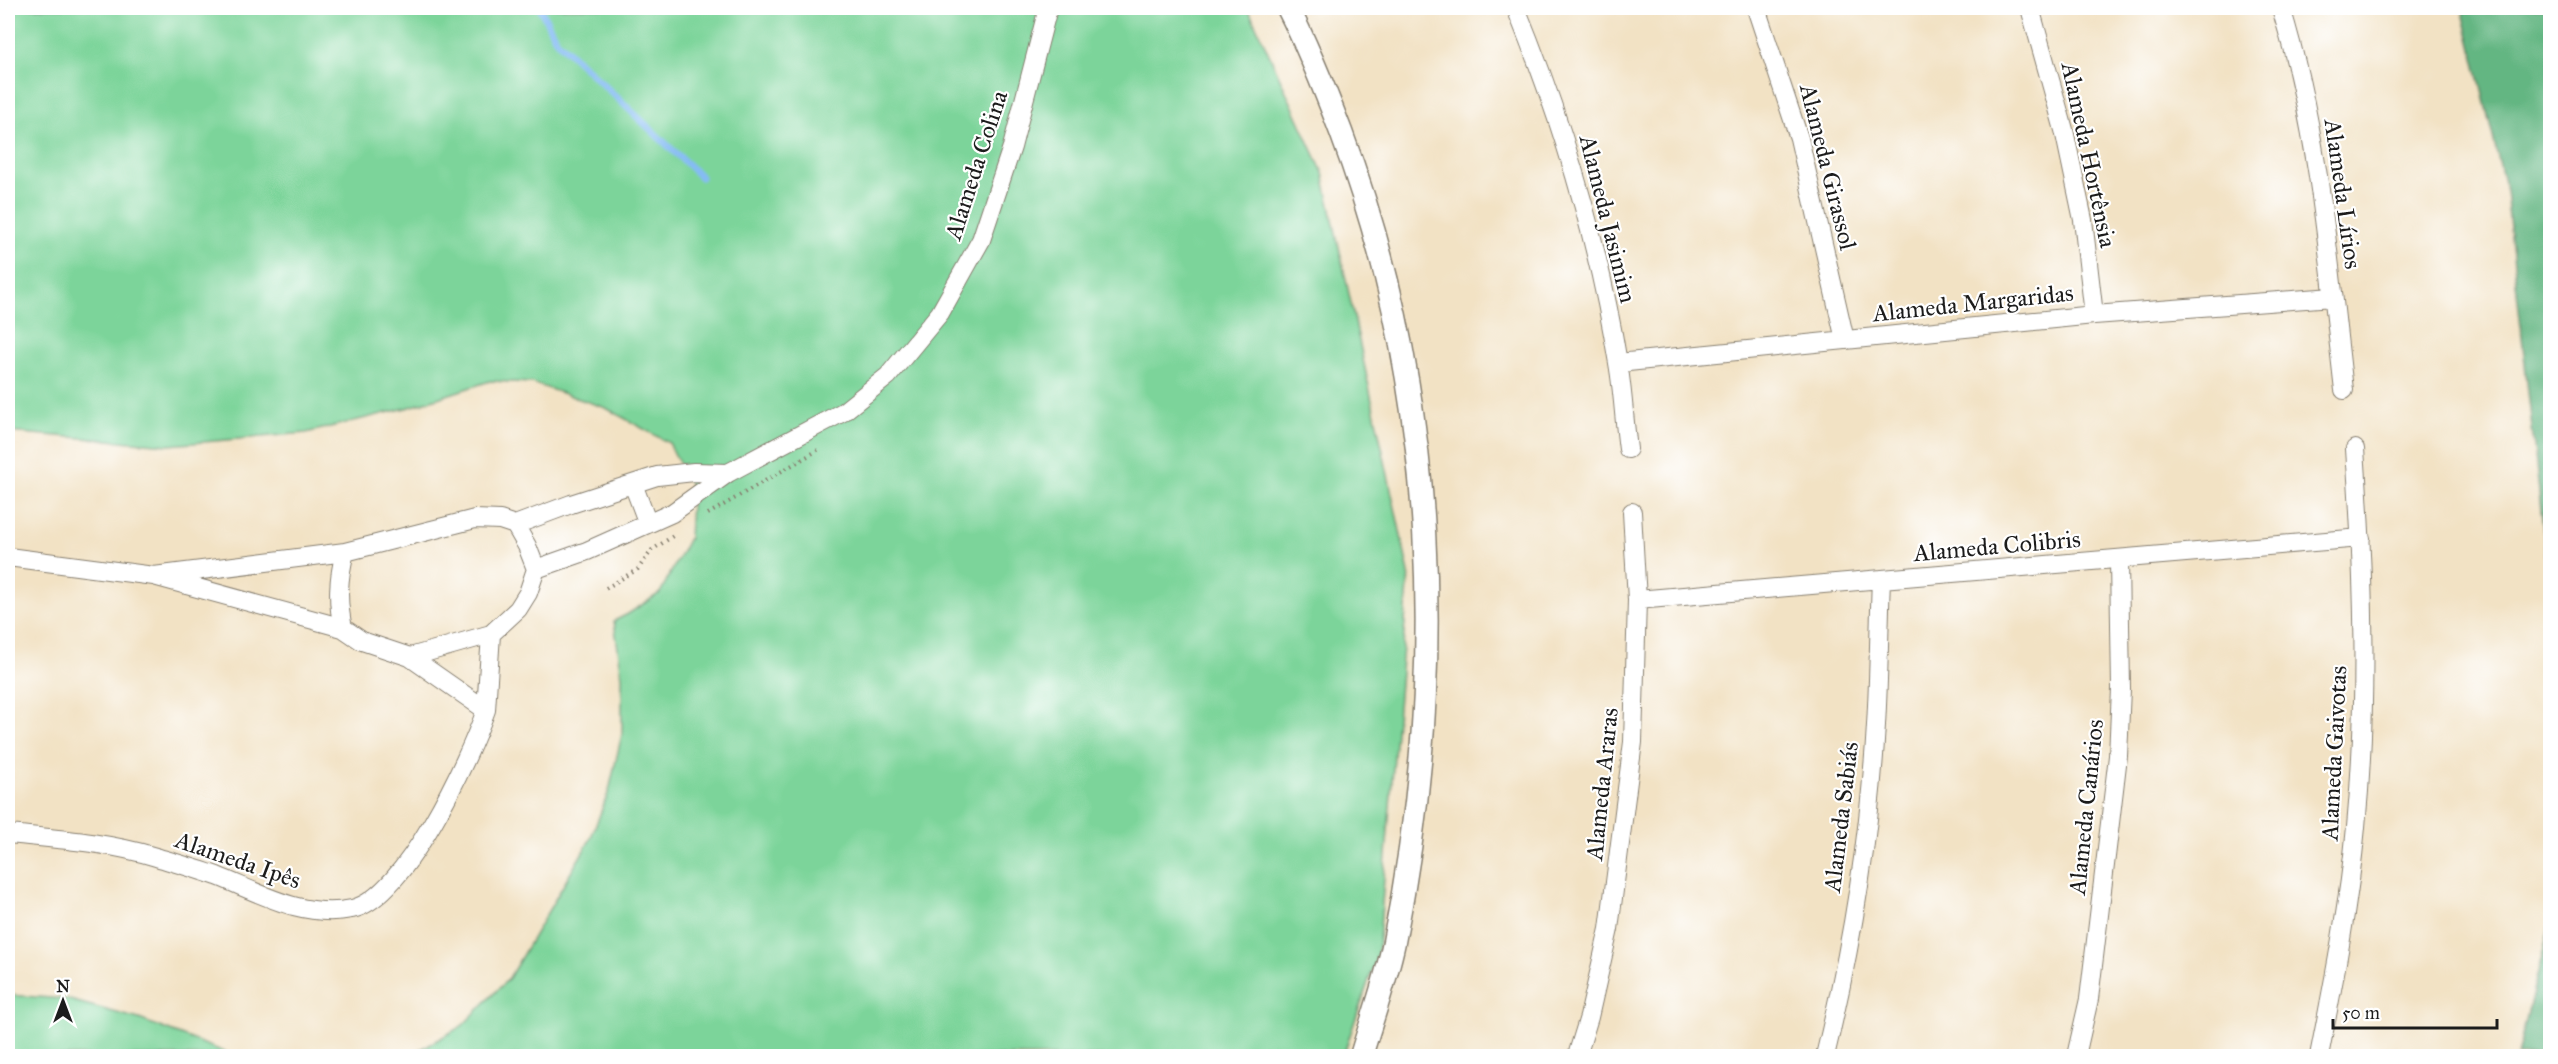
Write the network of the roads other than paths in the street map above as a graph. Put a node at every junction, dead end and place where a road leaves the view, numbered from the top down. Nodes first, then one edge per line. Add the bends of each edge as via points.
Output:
1 (1048, 8) edge
2 (1288, 8) edge
3 (1516, 8) edge
4 (1756, 8) edge
5 (2030, 8) edge
6 (2281, 8) edge
7 (2333, 297) junction
8 (2094, 315) junction
9 (1845, 340) junction
10 (1618, 363) junction
11 (2344, 390) dead end
12 (1628, 449) dead end
13 (2355, 449) dead end
14 (728, 473) junction
15 (633, 484) junction
16 (1632, 512) dead end
17 (648, 524) junction
18 (515, 525) junction
19 (2361, 538) junction
20 (345, 552) junction
21 (8, 557) edge
22 (2120, 560) junction
23 (536, 569) junction
24 (154, 576) junction
25 (1881, 579) junction
26 (1637, 600) junction
27 (344, 628) junction
28 (491, 634) junction
29 (411, 657) junction
30 (486, 710) junction
31 (8, 834) edge
32 (1361, 1056) edge
33 (1576, 1056) edge
34 (1825, 1056) edge
35 (2076, 1056) edge
36 (2319, 1056) edge

1 - 14 street, Alameda Colina via 997,195 981,240 940,313 888,376 843,412
2 - 32 street via 1351,159 1388,284 1418,446 1426,539 1428,632 1422,764 1393,945
3 - 10 street, Alameda Jasimim via 1567,147
4 - 9 street, Alameda Girassol via 1799,138
5 - 8 street, Alameda Hortênsia via 2064,130 2083,220
6 - 7 street, Alameda Lírios via 2304,89
7 - 8 street, Alameda Margaridas
7 - 11 street, Alameda Lírios
8 - 9 street, Alameda Margaridas
9 - 10 street, Alameda Margaridas
10 - 12 street, Alameda Jasimim
13 - 19 street, Alameda Gaivotas
14 - 15 street via 657,476
14 - 17 street, Alameda Colina via 690,501
15 - 17 street
15 - 18 street
16 - 26 street, Alameda Araras
17 - 23 street, Alameda Colina
18 - 20 street via 475,519
18 - 23 street
19 - 22 street, Alameda Colibris
19 - 36 street, Alameda Gaivotas via 2363,723 2356,828
20 - 24 street
20 - 27 street via 338,604
21 - 24 street
22 - 25 street, Alameda Colibris
22 - 35 street, Alameda Canários via 2118,756 2089,999
23 - 28 street via 519,609
24 - 27 street
25 - 26 street, Alameda Colibris
25 - 34 street, Alameda Sabiás via 1876,726 1867,814 1856,904
26 - 33 street, Alameda Araras via 1633,742 1618,866 1609,929
27 - 29 street via 362,641
28 - 29 street
28 - 30 street, Alameda Ipês
29 - 30 street
30 - 31 street, Alameda Ipês via 472,749 445,802 406,865 382,891 354,909 290,907 154,856 100,843

